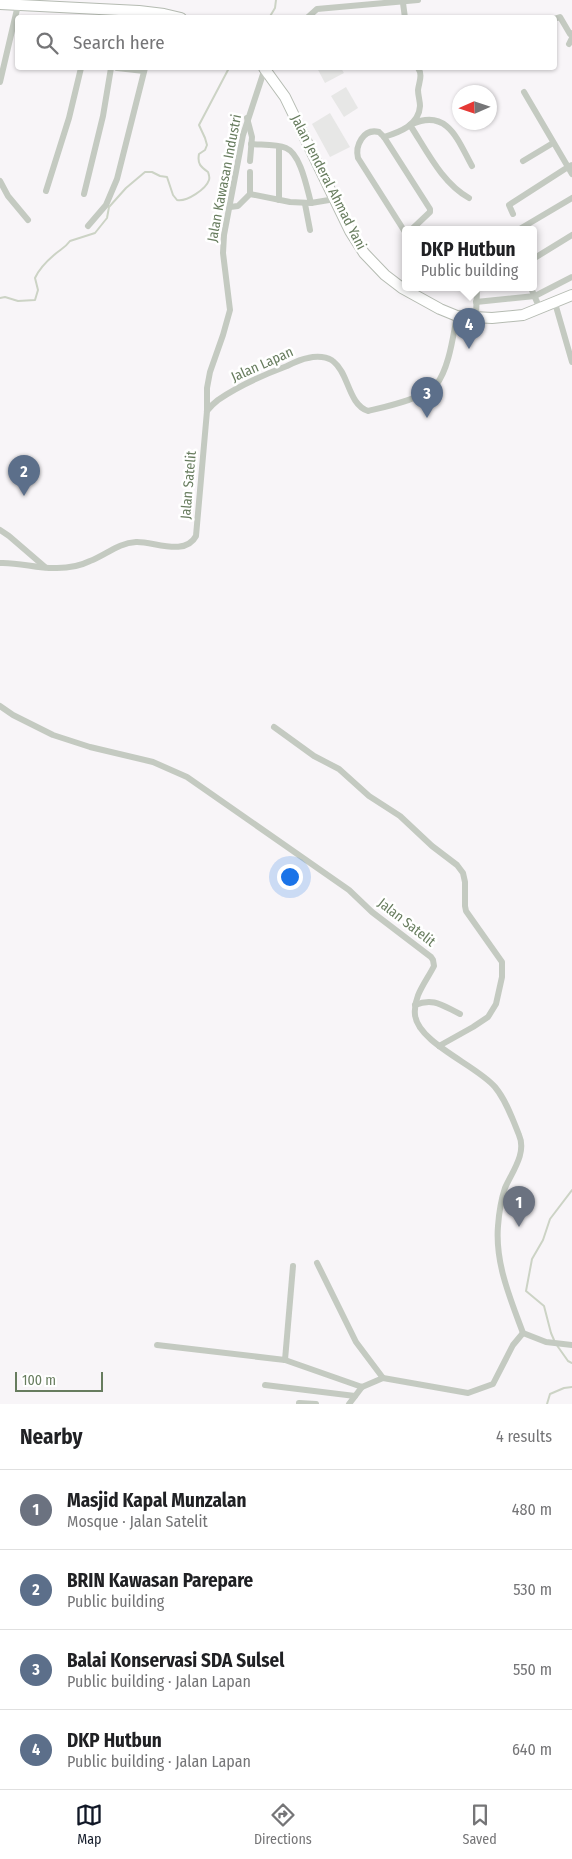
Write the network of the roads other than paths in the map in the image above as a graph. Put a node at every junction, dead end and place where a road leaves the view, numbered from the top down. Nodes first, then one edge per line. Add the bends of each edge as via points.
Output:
1 (418, 0) edge
2 (403, 2) junction
3 (0, 4) edge
4 (18, 5) junction
5 (85, 13) edge
6 (16, 15) edge
7 (154, 15) edge
8 (311, 15) edge
9 (405, 15) edge
10 (15, 18) edge
11 (557, 18) edge
12 (572, 33) edge
13 (81, 70) edge
14 (111, 70) edge
15 (145, 70) edge
16 (269, 70) edge
17 (270, 70) edge
18 (418, 70) edge
19 (0, 82) edge
20 (524, 92) dead end
21 (247, 118) junction
22 (411, 125) junction
23 (384, 137) junction
24 (553, 143) junction
25 (251, 144) junction
26 (280, 146) junction
27 (250, 161) dead end
28 (523, 161) dead end
29 (472, 166) dead end
30 (570, 166) edge
31 (250, 172) dead end
32 (572, 174) edge
33 (0, 181) edge
34 (46, 191) dead end
35 (84, 194) dead end
36 (250, 194) junction
37 (469, 198) dead end
38 (572, 198) edge
39 (335, 199) junction
40 (279, 200) junction
41 (308, 204) junction
42 (230, 207) junction
43 (513, 214) dead end
44 (28, 220) dead end
45 (88, 226) dead end
46 (415, 226) edge
47 (525, 226) edge
48 (402, 227) edge
49 (310, 230) dead end
50 (572, 235) edge
51 (537, 257) edge
52 (572, 277) edge
53 (402, 288) edge
54 (407, 291) edge
55 (477, 291) edge
56 (532, 291) edge
57 (572, 295) edge
58 (535, 296) junction
59 (476, 302) junction
60 (555, 303) junction
61 (540, 309) junction
62 (457, 316) junction
63 (476, 317) junction
64 (572, 362) edge
65 (207, 411) junction
66 (0, 530) edge
67 (0, 563) edge
68 (45, 567) junction
69 (0, 706) edge
70 (274, 727) dead end
71 (415, 1006) junction
72 (460, 1014) dead end
73 (439, 1046) junction
74 (317, 1263) dead end
75 (293, 1266) dead end
76 (523, 1332) junction
77 (572, 1344) edge
78 (156, 1345) dead end
79 (285, 1360) junction
80 (383, 1378) junction
81 (265, 1384) dead end
82 (362, 1387) junction
83 (355, 1396) junction
84 (299, 1403) edge
85 (316, 1404) edge
86 (349, 1404) edge

1 - 2 street
2 - 8 street via 317,10
2 - 9 street
3 - 4 highway
4 - 5 highway
4 - 6 street
5 - 7 highway
10 - 19 street
11 - 12 street via 560,17
13 - 34 street
14 - 35 street
15 - 45 street via 117,180 106,205
16 - 21 street, Jalan Kawasan Industri
17 - 39 highway, Jalan Jenderal Ahmad Yani
18 - 22 street via 419,108
20 - 24 street
21 - 25 street
21 - 42 street, Jalan Kawasan Industri
22 - 23 street
22 - 29 street via 421,121 445,123
22 - 37 street via 449,182
23 - 46 street via 430,209
23 - 48 street via 374,130 363,136 357,148 358,158
24 - 28 street
24 - 30 street
25 - 26 street
25 - 27 street
26 - 40 street
26 - 41 street via 290,150 297,159
30 - 32 street
30 - 43 street via 509,205
31 - 36 street
33 - 44 street
36 - 40 street
36 - 42 street via 238,206
38 - 47 street
39 - 41 street
39 - 53 highway, Jalan Jenderal Ahmad Yani via 364,253
40 - 41 street
41 - 49 street
42 - 65 street, Jalan Kawasan Industri via 223,253 230,310 210,372
50 - 51 street
52 - 58 street
54 - 62 highway, Jalan Jenderal Ahmad Yani
55 - 59 street
56 - 58 street
57 - 60 highway, Jalan Jenderal Ahmad Yani
58 - 59 street
58 - 61 street
59 - 63 street
60 - 61 highway, Jalan Jenderal Ahmad Yani
60 - 64 street
61 - 63 highway, Jalan Jenderal Ahmad Yani via 508,317
62 - 63 highway, Jalan Jenderal Ahmad Yani
62 - 65 street, Jalan Lapan via 449,357 435,386 421,395 368,411 356,404 334,361 321,357 306,358 228,393
65 - 68 street, Jalan Satelit via 196,536 193,540 178,546 130,543 72,567
66 - 68 street
67 - 68 street, Jalan Satelit
69 - 71 street, Jalan Satelit via 53,735 153,762 187,777 350,890 372,912 433,960 434,966 416,997
70 - 73 street via 314,756 339,769 369,796 400,816 463,872 466,911 502,962 502,977 496,1004 488,1017
71 - 72 street via 426,1001 434,1002
71 - 73 street via 416,1021
73 - 76 street via 496,1088 520,1136 521,1151 505,1190 497,1235 504,1279
74 - 80 street via 356,1342
75 - 79 street
76 - 77 street via 546,1342
76 - 80 street via 493,1384 472,1392
78 - 79 street
79 - 82 street
80 - 82 street
81 - 83 street
82 - 83 street
83 - 86 street
84 - 85 street

